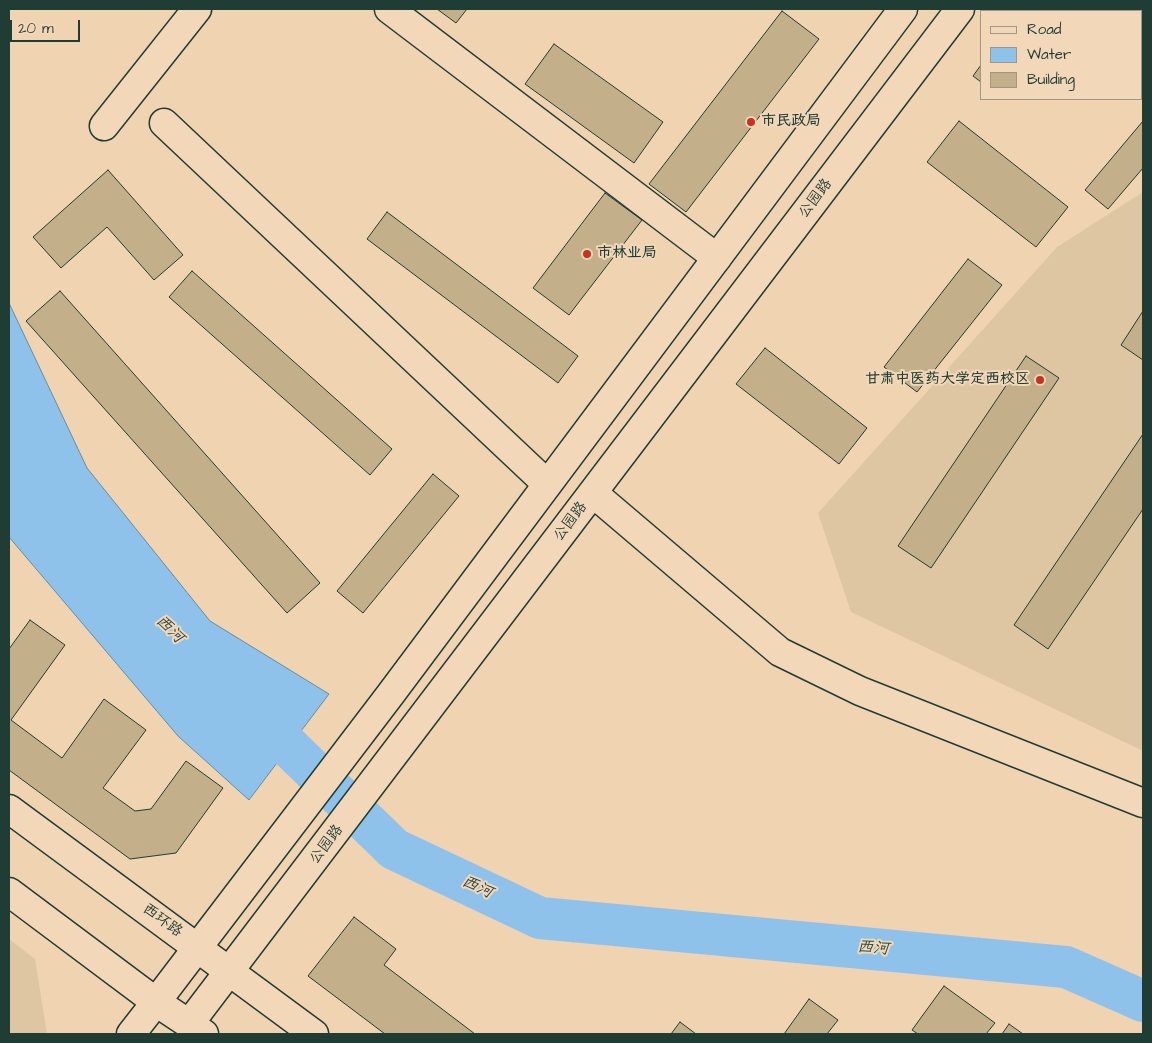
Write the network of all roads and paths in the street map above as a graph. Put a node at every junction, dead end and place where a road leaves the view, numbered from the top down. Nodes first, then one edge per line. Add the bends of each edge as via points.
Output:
1 (198, 9) edge
2 (389, 9) edge
3 (903, 9) edge
4 (960, 9) edge
5 (164, 123) dead end
6 (104, 126) dead end
7 (717, 258) junction
8 (547, 484) junction
9 (593, 493) junction
10 (1143, 803) edge
11 (9, 809) edge
12 (9, 892) edge
13 (198, 948) junction
14 (230, 973) junction
15 (156, 1002) junction
16 (192, 1031) edge
17 (131, 1034) edge
18 (314, 1034) edge

1 - 6 street
2 - 7 street
3 - 7 street
4 - 9 street, 公园路
5 - 8 street
7 - 8 street
8 - 13 street
9 - 10 street via 780,652 860,691
9 - 14 street, 公园路
11 - 13 street, 西环路
12 - 15 street
13 - 14 street, 西环路
13 - 15 street
14 - 16 street, 公园路
14 - 18 street, 西环路
15 - 16 street
15 - 17 street

